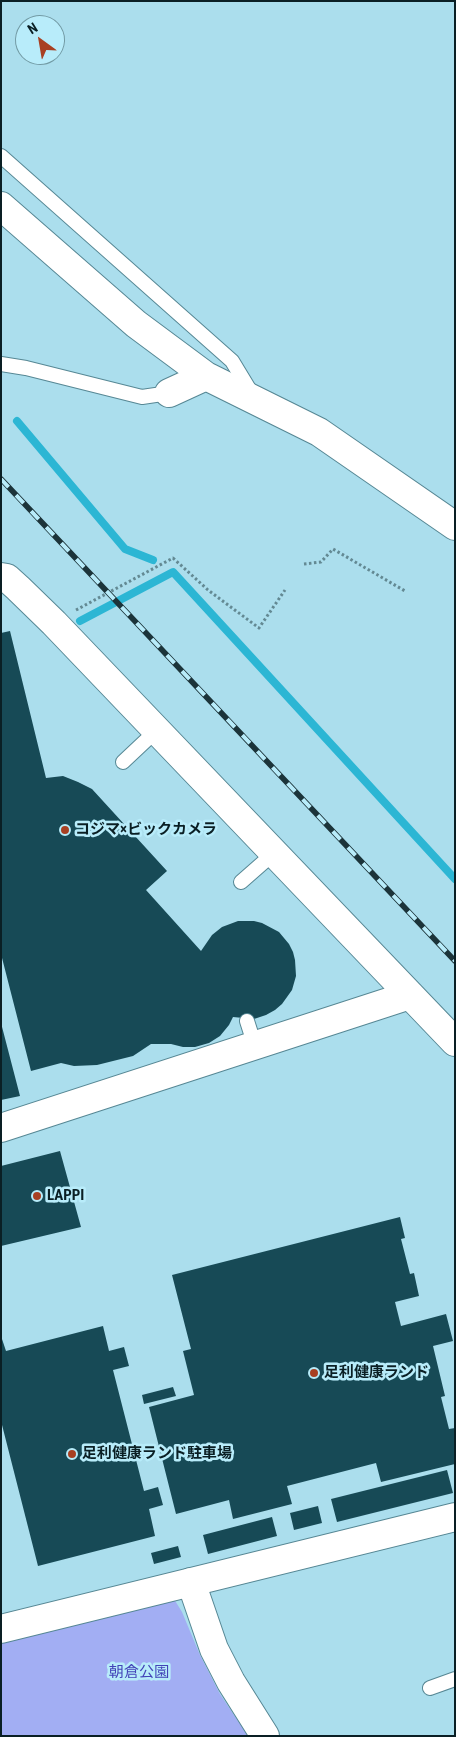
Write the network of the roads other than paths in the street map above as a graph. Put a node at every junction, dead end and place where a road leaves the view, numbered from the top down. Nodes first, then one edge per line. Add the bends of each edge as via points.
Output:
1 (1, 156) edge
2 (1, 206) edge
3 (1, 364) edge
4 (206, 376) junction
5 (169, 393) joint
6 (256, 400) junction
7 (455, 526) edge
8 (1, 577) edge
9 (157, 730) junction
10 (123, 762) dead end
11 (274, 853) junction
12 (241, 882) dead end
13 (410, 995) junction
14 (455, 1042) edge
15 (1, 1128) edge
16 (455, 1517) edge
17 (191, 1582) junction
18 (1, 1629) edge
19 (455, 1679) edge
20 (430, 1688) dead end
21 (265, 1736) edge

1 - 6 lane via 232,362
2 - 4 street via 136,324
3 - 5 lane via 142,397
4 - 5 street
4 - 6 street
6 - 7 street via 319,432
8 - 9 street via 7,578 54,623
9 - 10 lane
9 - 11 street
11 - 12 lane
11 - 13 street
13 - 14 street
13 - 15 street via 251,1034
16 - 17 street
17 - 18 street
17 - 21 street via 214,1649
19 - 20 lane

